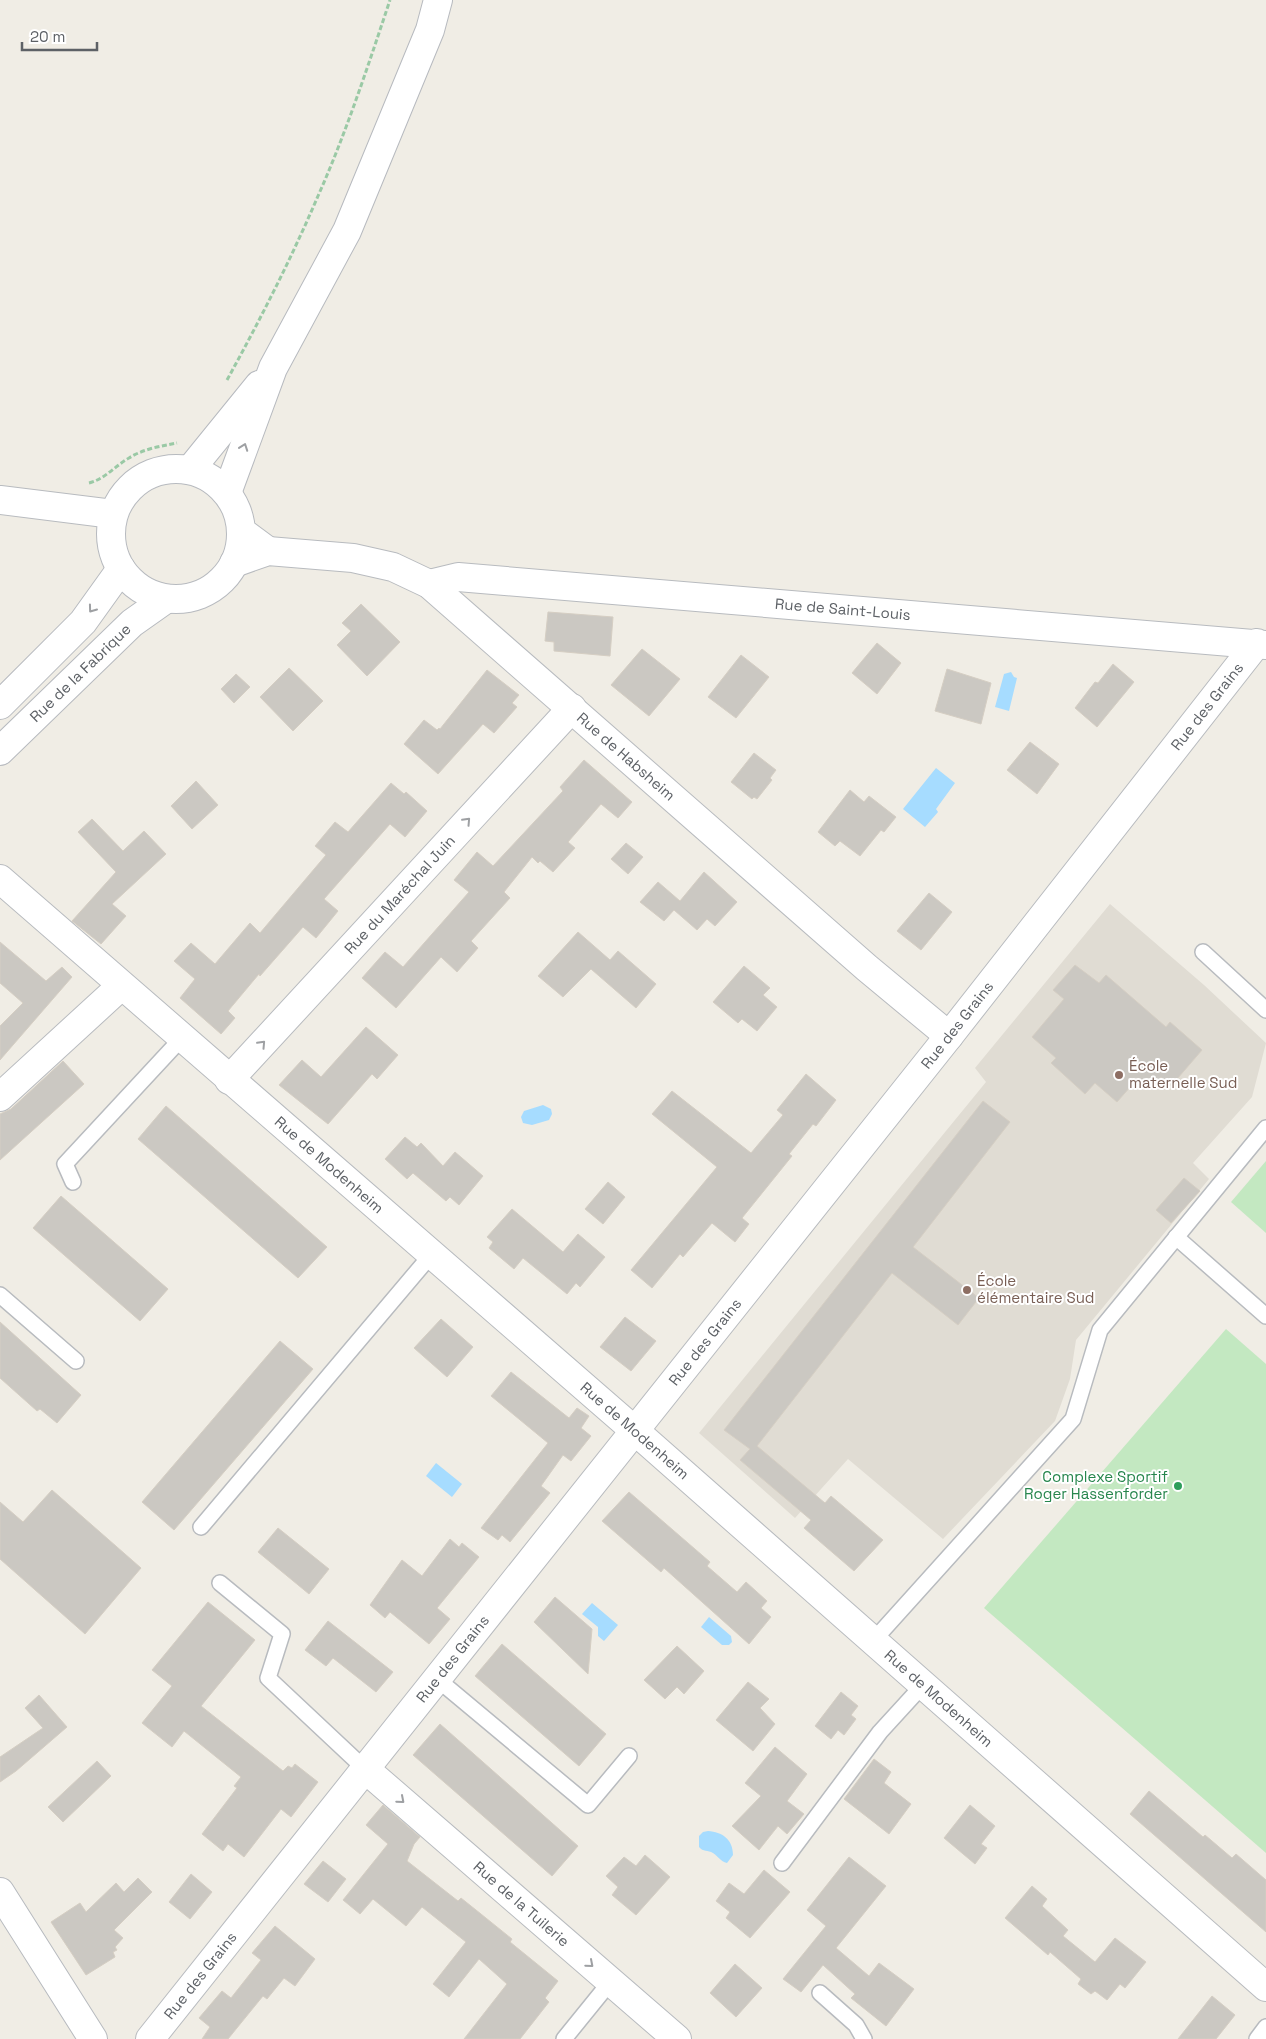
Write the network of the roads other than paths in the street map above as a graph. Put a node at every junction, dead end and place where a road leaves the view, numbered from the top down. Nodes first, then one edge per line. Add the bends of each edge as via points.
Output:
1 (438, 0) edge
2 (273, 368) junction
3 (190, 470) junction
4 (227, 493) junction
5 (0, 500) edge
6 (113, 514) junction
7 (241, 531) junction
8 (268, 551) junction
9 (234, 563) junction
10 (121, 569) junction
11 (429, 584) junction
12 (166, 599) junction
13 (1261, 644) edge
14 (0, 705) edge
15 (572, 708) junction
16 (0, 751) edge
17 (0, 879) edge
18 (1203, 952) dead end
19 (121, 986) junction
20 (1266, 1010) edge
21 (949, 1036) junction
22 (182, 1039) junction
23 (229, 1080) junction
24 (0, 1097) edge
25 (1266, 1128) edge
26 (73, 1182) dead end
27 (1176, 1237) junction
28 (431, 1255) junction
29 (0, 1295) edge
30 (1266, 1316) edge
31 (76, 1360) dead end
32 (634, 1430) junction
33 (201, 1527) dead end
34 (220, 1583) dead end
35 (873, 1641) junction
36 (436, 1678) junction
37 (923, 1685) junction
38 (629, 1756) dead end
39 (364, 1768) junction
40 (782, 1862) dead end
41 (0, 1892) edge
42 (611, 1981) junction
43 (1266, 1987) edge
44 (820, 1993) dead end
45 (1266, 2027) edge
46 (93, 2039) edge
47 (150, 2039) edge
48 (564, 2039) edge
49 (677, 2039) edge
50 (864, 2039) edge
51 (1257, 2039) edge

1 - 2 street via 430,30 347,231
2 - 3 street
4 -> 2 street
3 - 4 street via 210,478
3 - 6 street via 170,468 152,473 135,483
4 - 7 street via 239,517
5 - 6 street
6 - 10 street via 110,533 113,552
7 - 8 street
7 - 9 street via 240,548
8 - 9 street, Rue de Habsheim
8 - 11 street, Rue de Habsheim via 353,558 393,566
9 - 12 street via 213,588 182,599
10 - 12 street via 140,589
10 -> 14 street via 83,622
11 - 13 street, Rue de Saint-Louis via 458,577
11 - 15 street, Rue de Habsheim
12 - 16 street, Rue de la Fabrique via 132,623
13 - 21 street, Rue des Grains
15 - 21 street, Rue de Habsheim via 867,968
23 -> 15 street, Rue du Maréchal Juin
17 - 19 street, Rue de Modenheim
18 - 20 lane
19 - 22 street, Rue de Modenheim
19 - 24 street
21 - 32 street, Rue des Grains
22 - 23 street, Rue de Modenheim
22 - 26 lane via 65,1164
23 - 28 street, Rue de Modenheim
25 - 27 lane
27 - 30 lane
27 - 35 lane via 1100,1330 1073,1419
28 - 32 street, Rue de Modenheim
28 - 33 lane
29 - 31 lane
32 - 35 street, Rue de Modenheim
32 - 36 street, Rue des Grains
34 - 39 lane via 282,1634 268,1678
35 - 37 street, Rue de Modenheim
36 - 38 lane via 588,1805
36 - 39 street, Rue des Grains
37 - 40 lane via 880,1732
37 - 43 street, Rue de Modenheim
39 -> 42 street, Rue de la Tuilerie
39 - 47 street, Rue des Grains
41 - 46 street
42 - 48 lane
42 - 49 street, Rue de la Tuilerie
44 - 50 lane via 856,2024
45 - 51 lane

